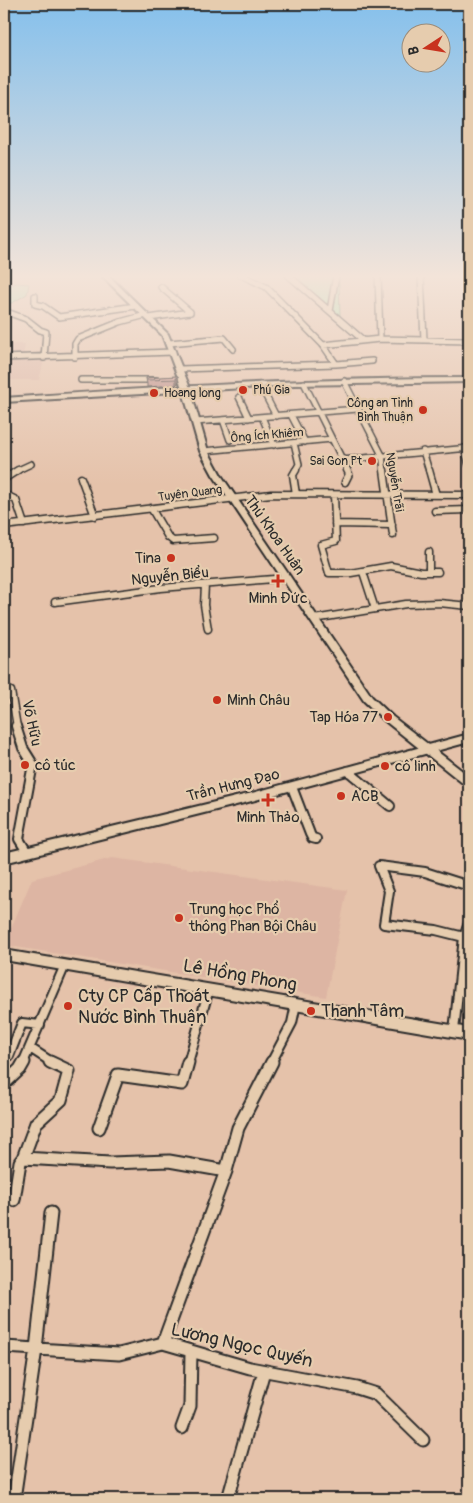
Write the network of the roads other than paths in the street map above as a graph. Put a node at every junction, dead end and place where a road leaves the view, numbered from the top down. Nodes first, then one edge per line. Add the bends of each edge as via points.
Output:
1 (45, 345) edge
2 (75, 345) edge
3 (170, 345) edge
4 (230, 345) edge
5 (323, 345) edge
6 (233, 349) dead end
7 (173, 352) junction
8 (75, 356) junction
9 (4, 358) edge
10 (44, 358) junction
11 (372, 361) dead end
12 (336, 364) junction
13 (180, 369) junction
14 (165, 379) edge
15 (174, 379) edge
16 (81, 380) dead end
17 (469, 380) edge
18 (344, 381) junction
19 (185, 383) junction
20 (304, 383) junction
21 (260, 385) junction
22 (239, 397) dead end
23 (4, 400) edge
24 (358, 409) junction
25 (320, 412) junction
26 (291, 415) junction
27 (276, 416) junction
28 (262, 417) junction
29 (248, 418) junction
30 (223, 420) junction
31 (195, 422) junction
32 (332, 439) junction
33 (230, 440) dead end
34 (305, 442) junction
35 (294, 443) junction
36 (274, 445) junction
37 (467, 448) edge
38 (204, 451) junction
39 (423, 451) junction
40 (382, 455) junction
41 (342, 460) junction
42 (31, 464) dead end
43 (469, 465) edge
44 (81, 478) dead end
45 (4, 479) edge
46 (345, 482) dead end
47 (4, 494) edge
48 (296, 494) junction
49 (334, 494) junction
50 (387, 495) junction
51 (469, 495) edge
52 (436, 496) junction
53 (232, 499) junction
54 (151, 508) junction
55 (469, 510) edge
56 (435, 511) dead end
57 (95, 516) junction
58 (24, 524) junction
59 (335, 524) junction
60 (392, 525) junction
61 (4, 526) edge
62 (393, 535) dead end
63 (214, 538) dead end
64 (429, 552) dead end
65 (363, 572) junction
66 (429, 572) junction
67 (438, 572) dead end
68 (287, 578) junction
69 (205, 585) junction
70 (55, 602) dead end
71 (469, 606) edge
72 (375, 609) junction
73 (314, 619) junction
74 (208, 629) dead end
75 (4, 688) edge
76 (469, 738) edge
77 (428, 749) junction
78 (348, 771) junction
79 (469, 782) edge
80 (292, 786) junction
81 (390, 806) dead end
82 (316, 839) dead end
83 (27, 852) junction
84 (4, 858) edge
85 (469, 886) edge
86 (469, 923) edge
87 (464, 937) junction
88 (4, 955) edge
89 (65, 965) junction
90 (209, 989) junction
91 (296, 1004) junction
92 (40, 1025) junction
93 (454, 1031) junction
94 (469, 1034) edge
95 (30, 1048) junction
96 (6, 1055) edge
97 (25, 1059) junction
98 (4, 1084) edge
99 (99, 1128) dead end
100 (23, 1158) junction
101 (226, 1170) junction
102 (14, 1200) dead end
103 (51, 1213) dead end
104 (163, 1343) junction
105 (4, 1347) edge
106 (36, 1349) junction
107 (191, 1351) junction
108 (264, 1371) junction
109 (182, 1428) dead end
110 (422, 1440) dead end
111 (14, 1499) edge
112 (228, 1499) edge

1 - 10 street
2 - 8 street
3 - 7 main road, Thủ Khoa Huân
4 - 6 street
5 - 12 street
7 - 8 street
7 - 13 main road, Thủ Khoa Huân
8 - 10 street
9 - 10 street
11 - 12 street
12 - 13 street
13 - 19 main road, Thủ Khoa Huân
14 - 16 street
15 - 19 street
17 - 18 street
18 - 20 street
18 - 24 street, Nguyễn Trãi
19 - 21 street
19 - 23 street
19 - 31 main road, Thủ Khoa Huân
20 - 21 street
20 - 25 street
21 - 27 street
22 - 29 street
24 - 25 street
24 - 40 street, Nguyễn Trãi
25 - 26 street
25 - 32 street
26 - 27 street
26 - 34 street
27 - 28 street
28 - 29 street
28 - 36 street
29 - 30 street
30 - 31 street
30 - 33 street
31 - 38 main road, Thủ Khoa Huân
32 - 34 street, Ông Ích Khiêm
32 - 41 street
34 - 35 street, Ông Ích Khiêm
35 - 36 street, Ông Ích Khiêm
35 - 48 street via 299,464 293,475
36 - 38 street, Ông Ích Khiêm
37 - 39 street
37 - 43 street
38 - 53 main road, Thủ Khoa Huân
39 - 40 street
39 - 52 street
40 - 41 street
40 - 50 street, Nguyễn Trãi
41 - 46 street via 349,476
42 - 45 street
44 - 57 street
47 - 58 street via 16,500
48 - 49 street, Tuyên Quang
48 - 53 street, Tuyên Quang
49 - 50 street, Tuyên Quang
49 - 59 street
50 - 52 street, Tuyên Quang
50 - 60 street, Nguyễn Trãi
51 - 52 street, Tuyên Quang
53 - 54 street, Tuyên Quang
53 - 68 main road, Thủ Khoa Huân
54 - 57 street, Tuyên Quang
54 - 63 street via 173,541
55 - 56 street
57 - 58 street, Tuyên Quang
58 - 61 street, Tuyên Quang
59 - 60 street
59 - 65 street via 336,541 321,545 329,573
60 - 62 street, Nguyễn Trãi
64 - 66 street
65 - 66 street via 391,566
65 - 72 street
66 - 67 street
68 - 69 street, Nguyễn Biểu
68 - 73 main road, Thủ Khoa Huân
69 - 70 street, Nguyễn Biểu
69 - 74 street
71 - 72 street via 431,603
72 - 73 street
73 - 77 main road, Thủ Khoa Huân via 368,699
75 - 83 street, Võ Hữu via 11,691 20,740 25,756 33,764 19,839
76 - 77 main road, Trần Hưng Đạo
77 - 78 main road, Trần Hưng Đạo
77 - 79 main road, Thủ Khoa Huân
78 - 80 main road, Trần Hưng Đạo
78 - 81 street
80 - 82 street via 310,834
80 - 83 main road, Trần Hưng Đạo
83 - 84 main road, Trần Hưng Đạo
85 - 87 street via 411,868 379,866 389,891 384,924
86 - 87 street
87 - 93 street
88 - 89 main road, Lê Hồng Phong
89 - 90 main road, Lê Hồng Phong
89 - 92 street
90 - 91 main road, Lê Hồng Phong
90 - 99 street via 182,1084 118,1075
91 - 93 main road, Lê Hồng Phong
91 - 101 street via 292,1023 238,1128
92 - 95 street
92 - 96 street via 22,1023
93 - 94 main road, Lê Hồng Phong
95 - 97 street
95 - 100 street via 69,1071 61,1100 36,1123
96 - 97 street
97 - 98 street via 20,1069
100 - 101 street via 110,1163 169,1162
100 - 102 street
101 - 104 street
103 - 106 street
104 - 106 street, Lương Ngọc Quyến via 119,1354
104 - 107 street, Lương Ngọc Quyến
105 - 106 street, Lương Ngọc Quyến
106 - 111 street
107 - 108 street, Lương Ngọc Quyến
107 - 109 street via 190,1406
108 - 110 street, Lương Ngọc Quyến via 376,1394
108 - 112 street

